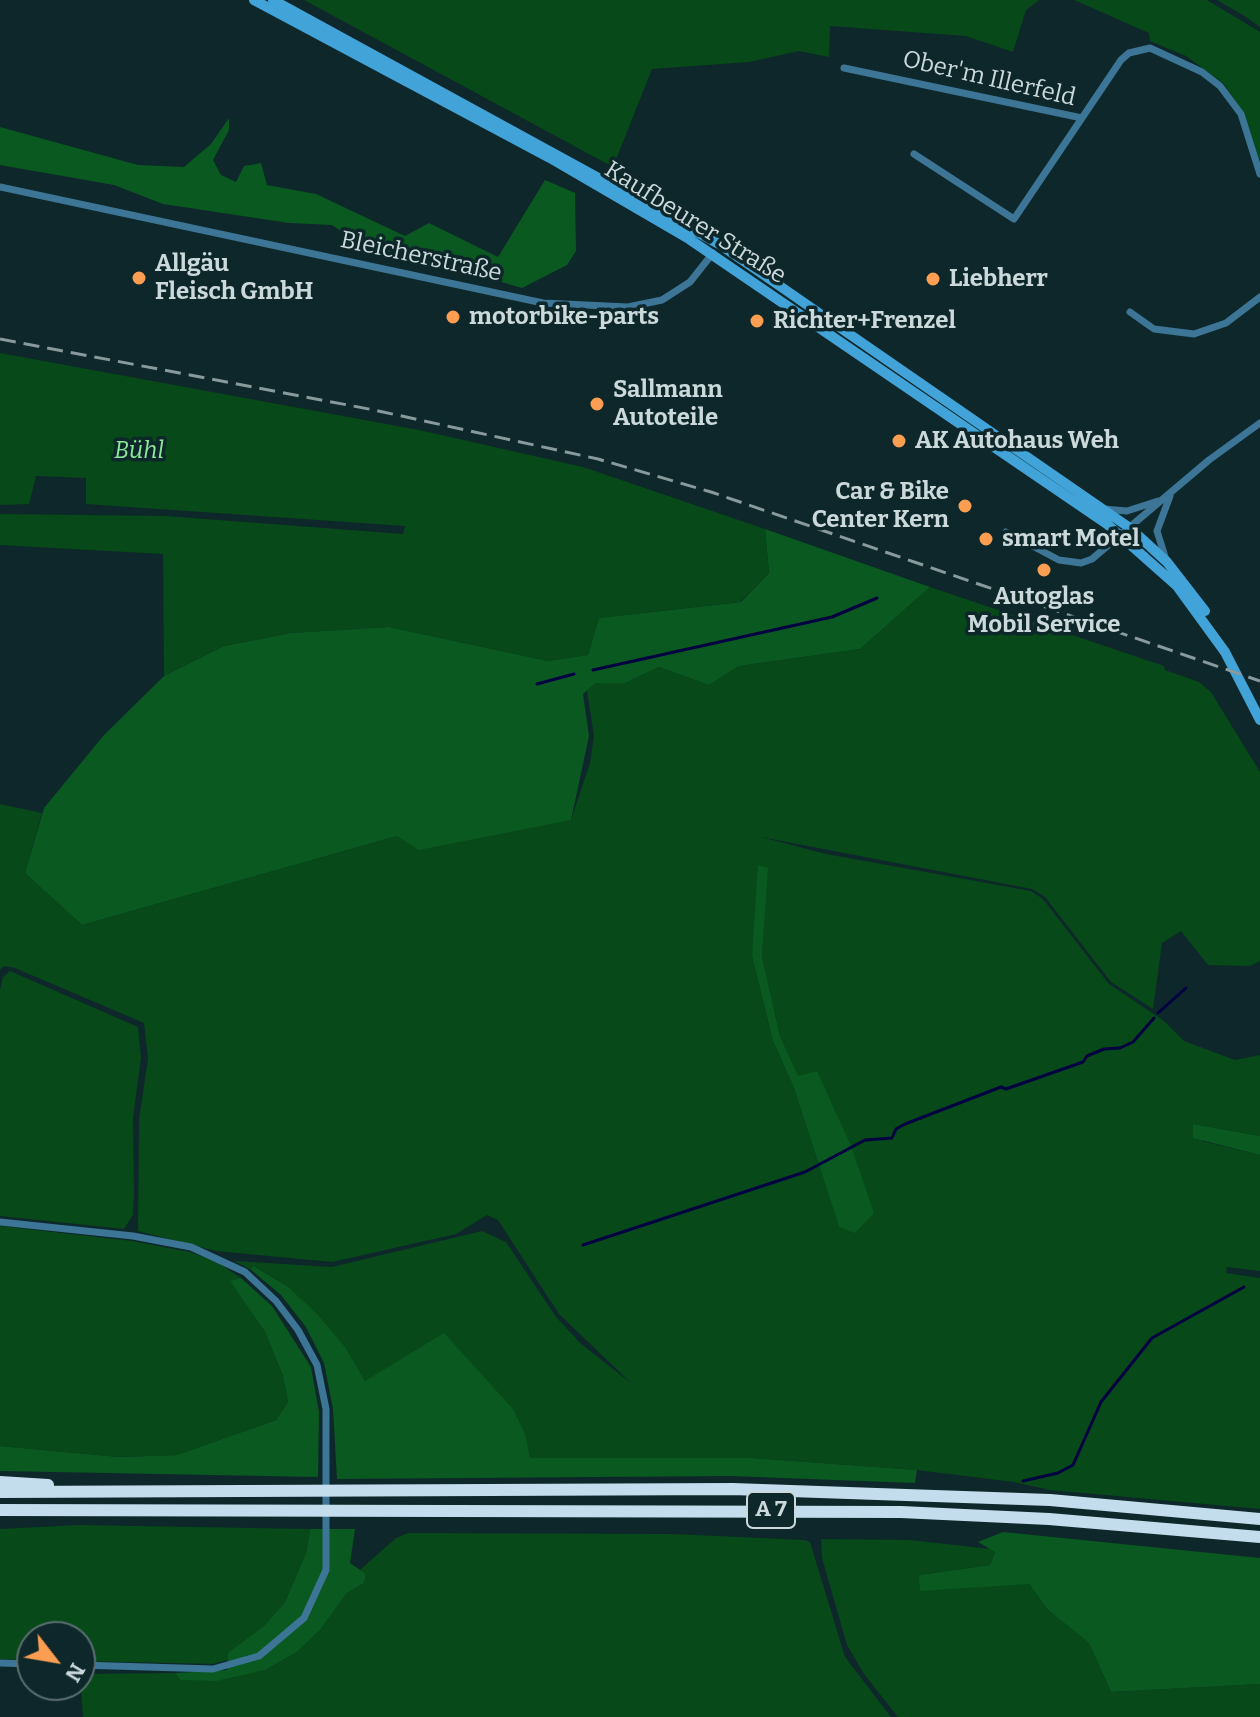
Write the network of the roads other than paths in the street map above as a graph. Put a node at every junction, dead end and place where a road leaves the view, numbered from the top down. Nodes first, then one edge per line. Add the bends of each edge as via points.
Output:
1 (254, 0) edge
2 (273, 0) edge
3 (844, 68) dead end
4 (1082, 118) junction
5 (914, 154) dead end
6 (1260, 174) edge
7 (0, 187) edge
8 (716, 249) junction
9 (1260, 297) edge
10 (1130, 312) dead end
11 (1260, 423) edge
12 (1171, 494) junction
13 (1104, 509) junction
14 (1006, 532) dead end
15 (1126, 533) junction
16 (1167, 562) junction
17 (1225, 652) junction
18 (1260, 720) edge
19 (0, 1222) edge
20 (0, 1482) edge
21 (70, 1491) junction
22 (0, 1492) edge
23 (0, 1510) edge
24 (1260, 1519) edge
25 (1260, 1537) edge
26 (96, 1665) edge

1 - 8 main road, Kaufbeurer Straße
2 - 8 main road, Kaufbeurer Straße
3 - 4 street, Ober'm Illerfeld
4 - 5 street, Ober'm Illerfeld via 1014,219
4 - 6 street via 1121,60 1140,49 1160,51 1202,72 1232,100
7 - 8 street, Bleicherstraße via 543,303 628,307 662,300 690,282
8 - 13 main road, Kaufbeurer Straße
8 - 15 main road, Kaufbeurer Straße
9 - 10 street via 1226,323 1194,334 1154,329
11 - 12 street
12 - 13 street via 1134,510
12 - 15 street
12 - 16 street via 1157,531
13 - 15 main road, Kaufbeurer Straße
14 - 15 street via 1068,562 1092,559
15 - 16 main road, Kaufbeurer Straße
15 - 17 main road, Kaufbeurer Straße via 1177,586
16 - 17 main road, Kaufbeurer Straße via 1213,622
17 - 18 main road, Kaufbeurer Straße
19 - 26 street via 191,1247 245,1272 276,1301 317,1365 326,1409 326,1570 304,1618 259,1656 213,1669
20 - 21 highway
21 - 22 highway, A 7
21 - 24 highway, A 7 via 733,1489 1050,1500
23 - 25 highway, A 7 via 901,1512

